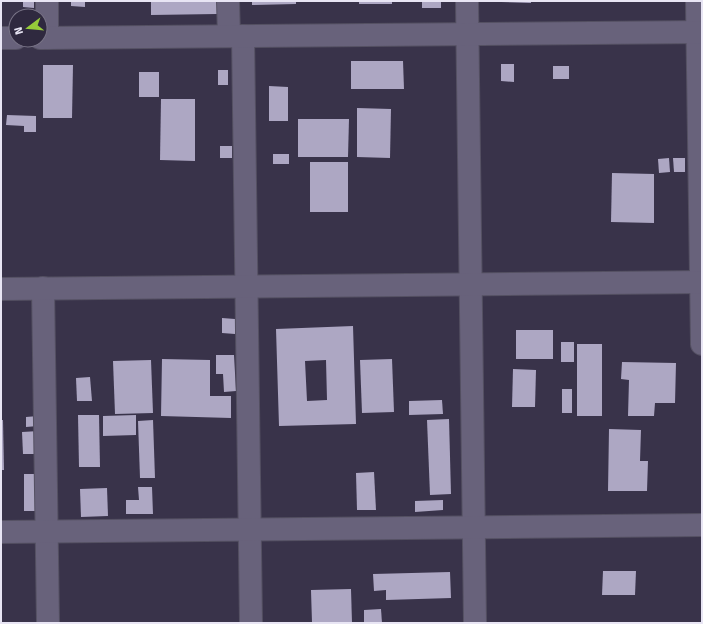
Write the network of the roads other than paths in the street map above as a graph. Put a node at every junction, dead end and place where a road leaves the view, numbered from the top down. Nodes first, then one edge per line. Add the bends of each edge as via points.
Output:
1 (228, 1) edge
2 (467, 1) edge
3 (697, 1) edge
4 (700, 32) edge
5 (467, 34) junction
6 (236, 36) junction
7 (48, 38) edge
8 (702, 282) edge
9 (471, 284) junction
10 (246, 286) junction
11 (43, 288) junction
12 (1, 289) edge
13 (702, 344) edge
14 (702, 525) edge
15 (474, 527) junction
16 (250, 530) junction
17 (1, 532) edge
18 (46, 532) junction
19 (48, 623) edge
20 (251, 623) edge
21 (475, 623) edge

1 - 6 street
2 - 5 street
3 - 4 street
4 - 5 street
4 - 8 street
5 - 6 street
5 - 9 street
6 - 7 street
6 - 10 street
8 - 9 street
8 - 13 street
9 - 10 street
9 - 15 street
10 - 11 street
10 - 16 street
11 - 12 street
11 - 18 street
14 - 15 street
15 - 16 street
15 - 21 street
16 - 18 street
16 - 20 street
17 - 18 street
18 - 19 street

